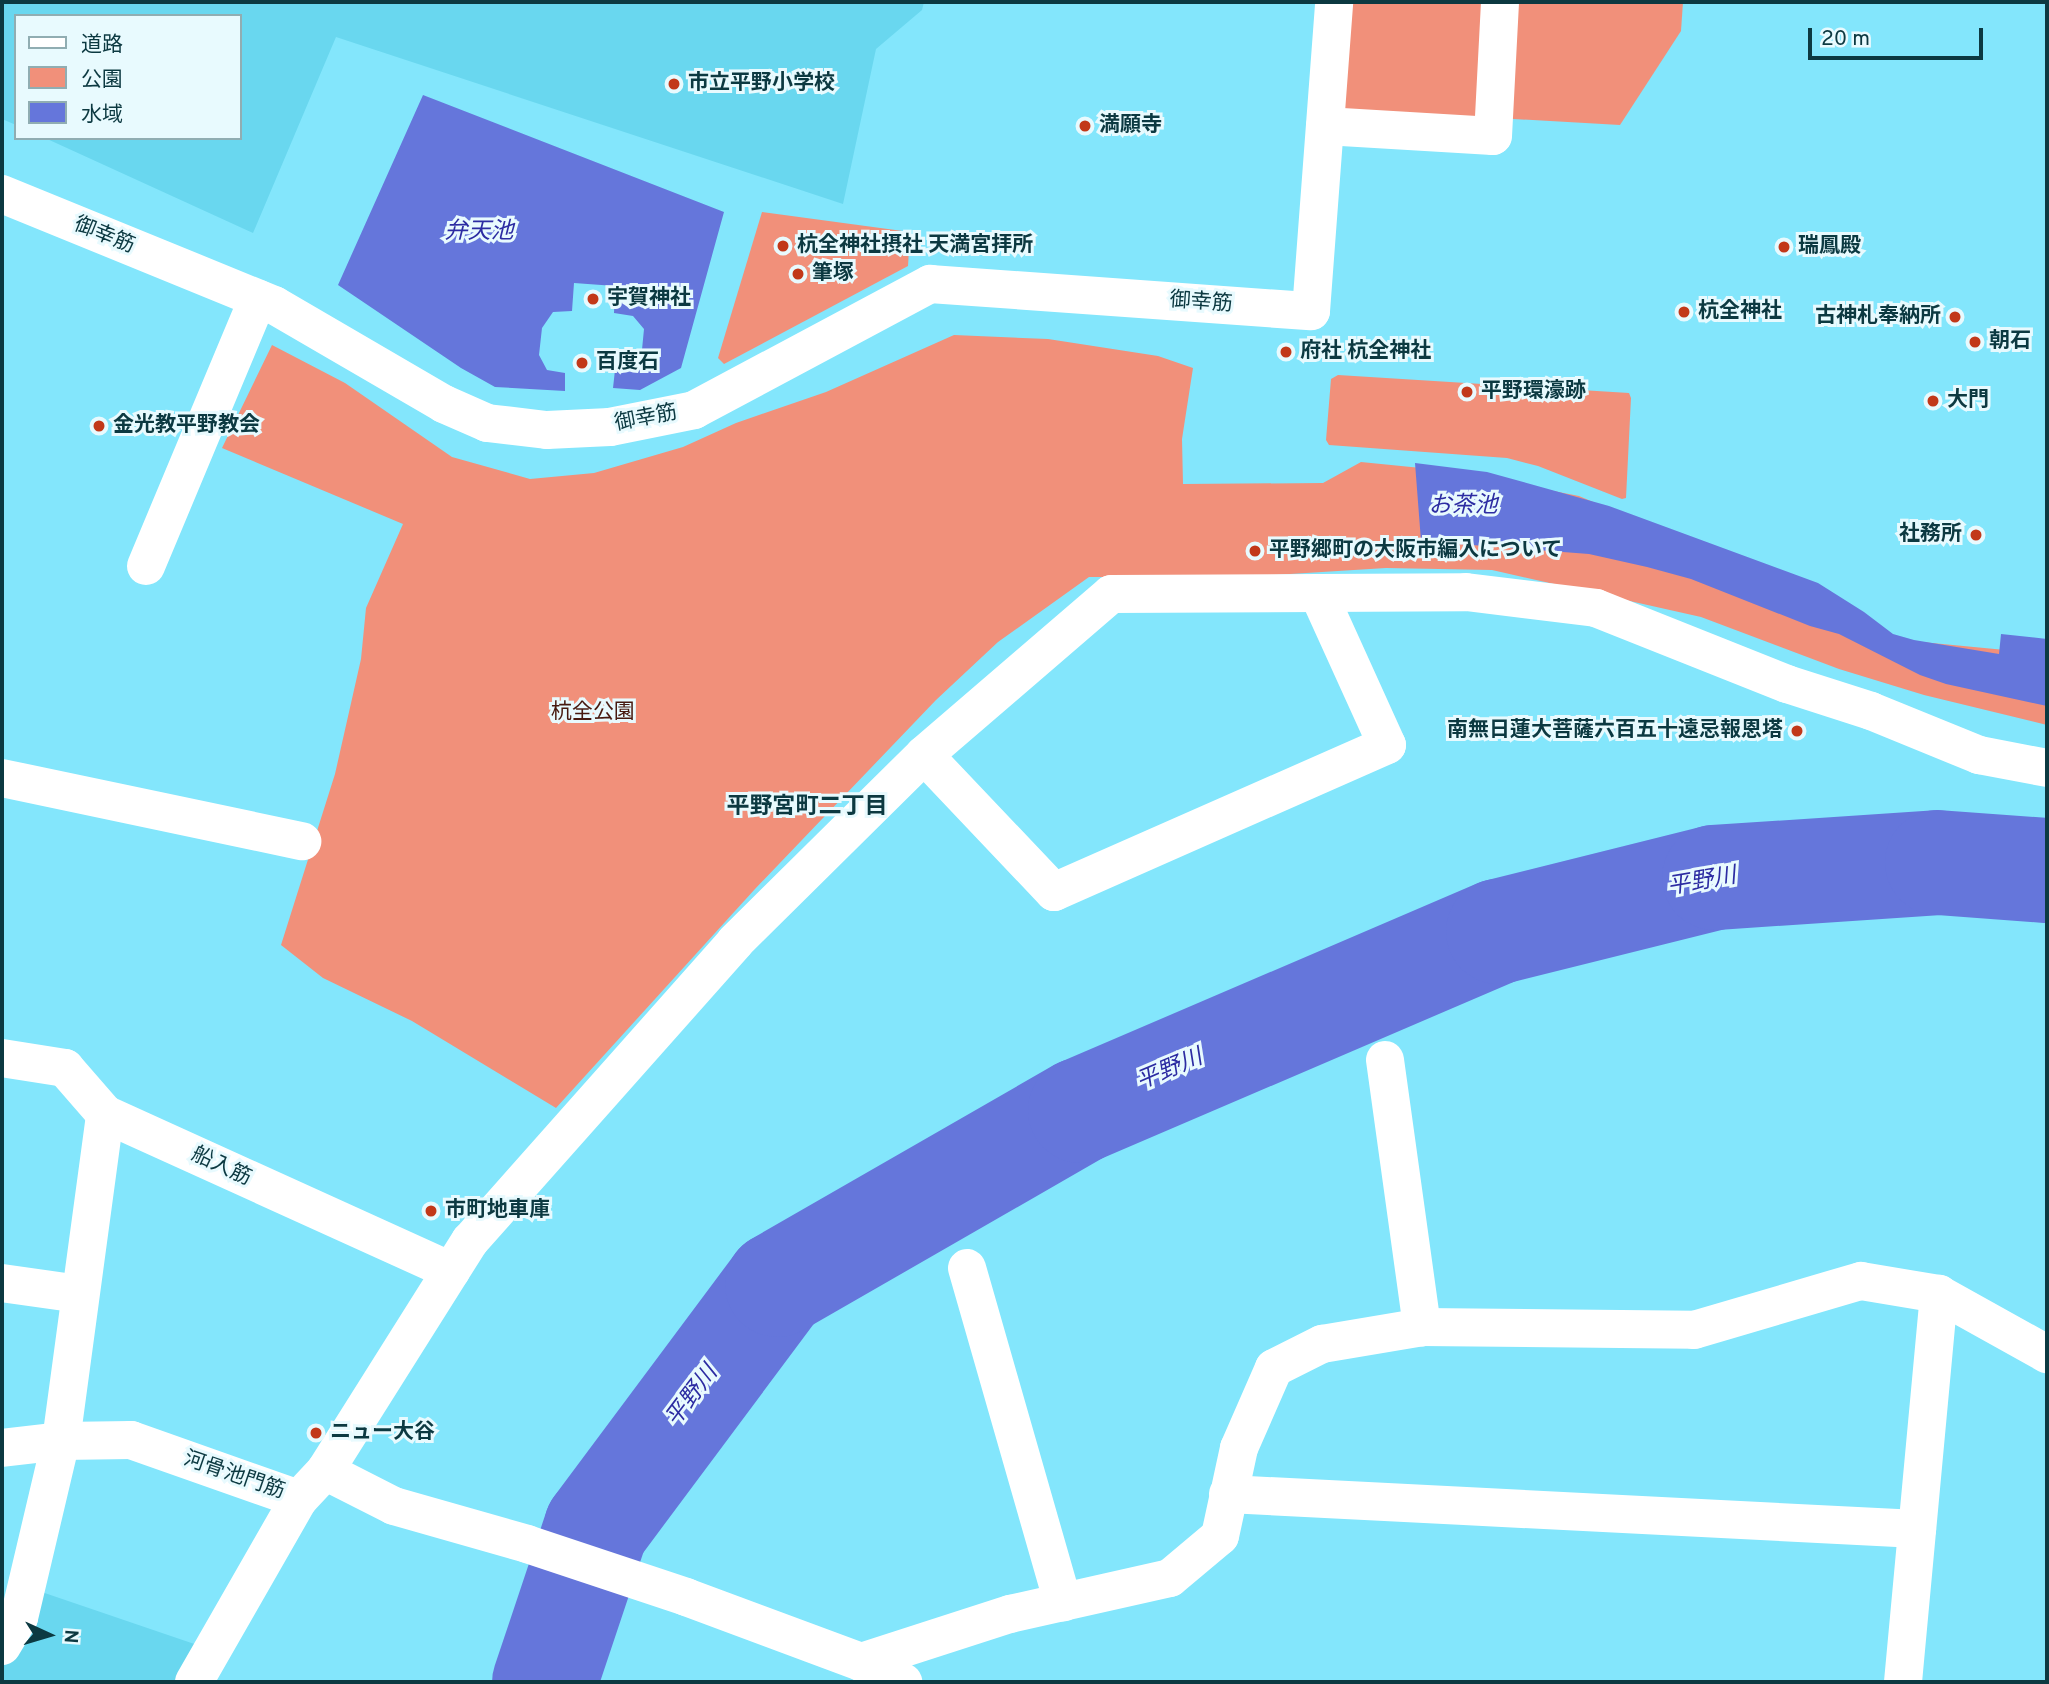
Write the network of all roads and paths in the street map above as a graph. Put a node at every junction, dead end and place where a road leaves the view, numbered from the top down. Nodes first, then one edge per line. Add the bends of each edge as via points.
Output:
1 (1334, 2) edge
2 (1500, 2) edge
3 (1325, 126) junction
4 (2, 194) edge
5 (247, 294) junction
6 (146, 566) dead end
7 (1318, 593) junction
8 (924, 755) junction
9 (2047, 768) edge
10 (2, 778) edge
11 (302, 841) dead end
12 (2, 1058) edge
13 (1385, 1060) dead end
14 (104, 1114) junction
15 (967, 1268) dead end
16 (451, 1271) junction
17 (2, 1283) edge
18 (79, 1294) junction
19 (1938, 1294) junction
20 (1422, 1327) junction
21 (2047, 1353) edge
22 (61, 1441) junction
23 (2, 1448) edge
24 (324, 1471) junction
25 (1228, 1494) junction
26 (299, 1499) junction
27 (1917, 1529) junction
28 (1063, 1602) junction
29 (2, 1646) edge
30 (865, 1672) edge
31 (194, 1682) edge
32 (903, 1682) edge
33 (1903, 1682) edge

1 - 3 street
2 - 3 street via 1493,136
3 - 5 street, 御幸筋 via 1311,311 930,285 694,410 610,427 547,430 487,423 444,404
4 - 5 street, 御幸筋
5 - 6 street
7 - 8 street, 河骨池門筋 via 1111,594
7 - 8 street via 1387,745 1055,892
7 - 9 street, 河骨池門筋 via 1466,592 1596,608 1979,755
8 - 16 street, 河骨池門筋 via 735,942 470,1241
10 - 11 street
12 - 14 street, 船入筋 via 65,1068
13 - 20 street
14 - 16 street, 船入筋
14 - 18 street
15 - 28 street
16 - 24 street, 河骨池門筋
17 - 18 street
18 - 22 street
19 - 20 street via 1861,1281 1694,1330
19 - 21 street
19 - 27 street
20 - 25 street via 1322,1345 1274,1368 1239,1448
22 - 23 street, 河骨池門筋
22 - 26 street, 河骨池門筋 via 131,1440
22 - 29 street via 19,1618
24 - 26 street, 河骨池門筋
24 - 30 street via 394,1506 686,1597
25 - 27 street
25 - 28 street via 1220,1536 1170,1578
26 - 31 street
27 - 33 street
28 - 30 street via 1010,1614
30 - 32 street

